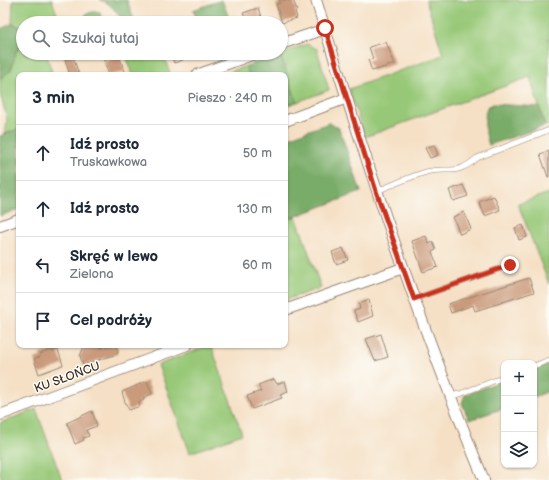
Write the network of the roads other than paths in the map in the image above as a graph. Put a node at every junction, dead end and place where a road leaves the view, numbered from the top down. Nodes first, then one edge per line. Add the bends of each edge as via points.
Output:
1 (316, 0) edge
2 (325, 28) junction
3 (288, 41) edge
4 (239, 60) edge
5 (205, 72) edge
6 (347, 98) junction
7 (288, 120) edge
8 (549, 130) edge
9 (376, 191) junction
10 (16, 220) edge
11 (0, 226) edge
12 (510, 265) dead end
13 (403, 268) junction
14 (414, 299) junction
15 (288, 309) edge
16 (179, 348) edge
17 (549, 360) edge
18 (537, 365) edge
19 (501, 378) edge
20 (449, 396) junction
21 (0, 415) edge
22 (484, 480) edge

1 - 2 street
2 - 3 street
2 - 6 street
4 - 5 street
6 - 7 street
6 - 9 street
8 - 9 lane via 477,158 463,168 454,171 426,172
9 - 13 street
10 - 11 street
12 - 14 lane
13 - 14 street
13 - 15 street
14 - 20 street
16 - 21 street, KU SŁOŃCU
17 - 18 lane
19 - 20 lane
20 - 22 street

